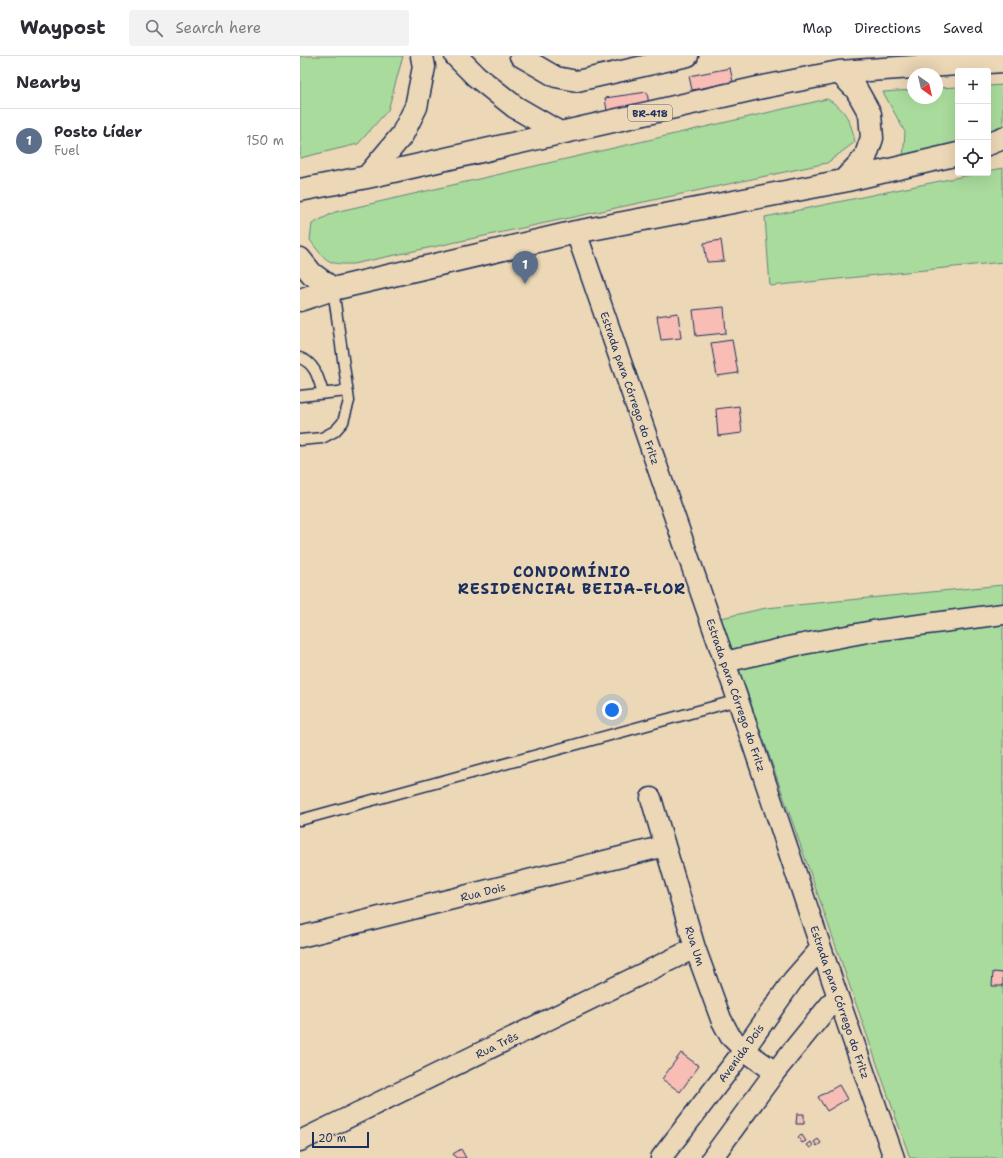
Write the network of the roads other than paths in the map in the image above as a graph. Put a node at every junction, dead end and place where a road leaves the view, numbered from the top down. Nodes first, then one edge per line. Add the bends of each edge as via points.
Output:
1 (422, 56) edge
2 (456, 56) edge
3 (520, 56) edge
4 (688, 56) edge
5 (1003, 61) edge
6 (891, 62) edge
7 (839, 72) junction
8 (560, 133) junction
9 (1003, 138) edge
10 (991, 143) edge
11 (955, 155) edge
12 (367, 177) junction
13 (843, 181) junction
14 (300, 190) edge
15 (576, 232) junction
16 (300, 259) edge
17 (333, 289) junction
18 (300, 300) edge
19 (300, 358) edge
20 (347, 391) junction
21 (323, 393) junction
22 (300, 396) edge
23 (300, 440) edge
24 (1003, 614) edge
25 (725, 662) junction
26 (738, 700) junction
27 (651, 798) dead end
28 (300, 820) edge
29 (665, 846) junction
30 (300, 937) edge
31 (695, 948) junction
32 (821, 948) junction
33 (837, 996) junction
34 (744, 1050) junction
35 (775, 1072) junction
36 (300, 1141) edge
37 (662, 1158) edge
38 (712, 1158) edge
39 (894, 1158) edge

1 - 12 main road via 424,67 416,108 402,135
2 - 8 main road via 476,76 515,107
3 - 4 street via 556,76 577,81
5 - 6 main road, BR-418
6 - 7 main road, BR-418
7 - 8 main road, BR-418
7 - 13 main road via 856,90 870,114 872,138 865,158
8 - 12 main road, BR-418
9 - 10 main road
11 - 13 main road
12 - 14 main road, BR-418
13 - 15 main road
15 - 17 main road
15 - 25 street, Estrada para Córrego do Fritz
16 - 17 main road via 312,274
17 - 18 main road
17 - 20 lane
19 - 21 lane via 308,361 314,368
20 - 21 lane
20 - 23 lane via 349,401 336,431 322,438
21 - 22 lane
24 - 25 street via 873,631
25 - 26 street, Estrada para Córrego do Fritz
26 - 28 lane
26 - 32 street, Estrada para Córrego do Fritz
27 - 29 street, Rua Um
29 - 30 street, Rua Dois
29 - 31 street, Rua Um
31 - 34 street, Rua Um via 721,1019 730,1036
31 - 36 street, Rua Três
32 - 33 street, Estrada para Córrego do Fritz
32 - 34 street, Avenida Dois via 793,980
33 - 35 street via 812,1023
33 - 39 street, Estrada para Córrego do Fritz
34 - 35 street, Rua Um
34 - 37 street, Avenida Dois
35 - 38 street

